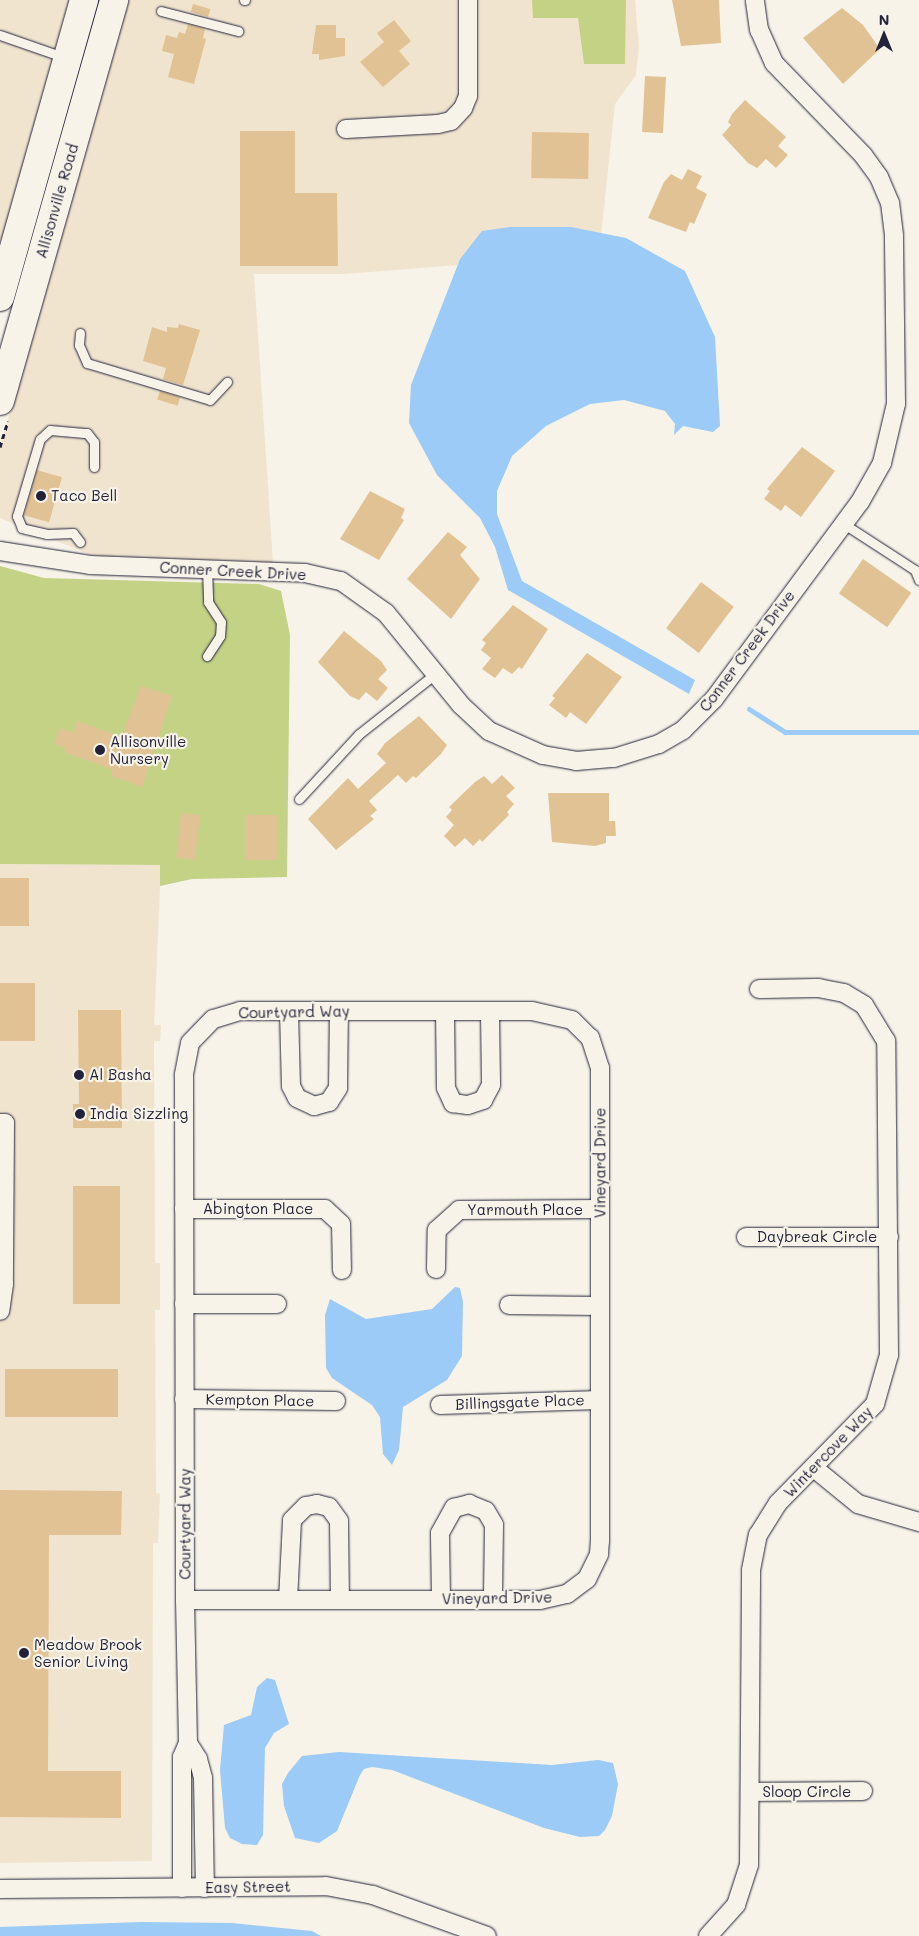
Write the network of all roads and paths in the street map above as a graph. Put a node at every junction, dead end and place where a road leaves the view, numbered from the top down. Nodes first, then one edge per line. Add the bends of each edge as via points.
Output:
1 (84, 0) edge
2 (114, 0) edge
3 (468, 0) edge
4 (755, 0) edge
5 (161, 11) dead end
6 (238, 31) dead end
7 (0, 35) edge
8 (68, 58) junction
9 (346, 129) dead end
10 (6, 257) edge
11 (38, 267) junction
12 (0, 297) edge
13 (80, 333) dead end
14 (227, 382) dead end
15 (0, 401) edge
16 (94, 467) dead end
17 (844, 524) junction
18 (80, 542) dead end
19 (0, 551) edge
20 (207, 568) junction
21 (919, 580) edge
22 (207, 656) dead end
23 (435, 674) junction
24 (300, 799) dead end
25 (759, 989) dead end
26 (490, 1010) junction
27 (289, 1011) junction
28 (339, 1011) junction
29 (444, 1011) junction
30 (579, 1026) joint
31 (0, 1123) edge
32 (184, 1209) junction
33 (600, 1209) junction
34 (746, 1237) dead end
35 (889, 1237) junction
36 (436, 1268) dead end
37 (342, 1270) dead end
38 (184, 1304) junction
39 (277, 1304) dead end
40 (510, 1305) dead end
41 (600, 1306) junction
42 (0, 1311) edge
43 (184, 1399) junction
44 (600, 1400) junction
45 (336, 1401) dead end
46 (440, 1405) dead end
47 (814, 1468) junction
48 (919, 1522) edge
49 (185, 1600) junction
50 (288, 1600) junction
51 (340, 1600) junction
52 (441, 1600) junction
53 (493, 1600) junction
54 (188, 1743) junction
55 (752, 1792) junction
56 (863, 1792) dead end
57 (0, 1888) edge
58 (182, 1888) junction
59 (205, 1888) junction
60 (487, 1936) edge
61 (708, 1936) edge

1 - 8 main road, Allisonville Road
2 - 11 main road, Allisonville Road
3 - 9 street via 468,96 463,108 451,121
4 - 17 street, Conner Creek Drive via 759,30 769,55 785,77 863,154 882,183 893,217 896,404 891,436 882,463
5 - 6 lane
7 - 8 lane
8 - 10 main road, Allisonville Road
10 - 11 street
10 - 12 main road, Allisonville Road
11 - 15 main road, Allisonville Road
13 - 14 lane via 79,345 87,363 210,400
16 - 18 lane via 94,442 87,433 50,430 40,439 18,516 22,528 47,534 73,533
17 - 21 lane via 915,570
17 - 23 street, Conner Creek Drive via 714,699 683,730 638,752 576,760 530,752 489,731
19 - 20 street, Conner Creek Drive via 90,565
20 - 22 lane via 208,602 221,622 220,636
20 - 23 street, Conner Creek Drive via 305,572 341,581 386,613
23 - 24 lane via 359,734
25 - 35 street, Wintercove Way via 819,988 844,993 864,1006 881,1028 889,1056
26 - 29 street, Courtyard Way
26 - 29 street via 491,1085 483,1100 468,1105 453,1103 446,1088
26 - 30 street, Courtyard Way via 549,1012
27 - 28 street, Courtyard Way
27 - 28 street via 291,1086 297,1098 314,1106 328,1102 338,1088
27 - 32 street, Courtyard Way via 220,1016 206,1024 190,1043 184,1075
28 - 29 street, Courtyard Way
30 - 33 street, Vineyard Drive via 594,1045 600,1068
31 - 42 street via 5,1123 4,1284
32 - 37 street, Abington Place via 326,1209 341,1224
32 - 38 street, Courtyard Way
33 - 36 street, Yarmouth Place via 459,1210 437,1230
33 - 41 street, Vineyard Drive
34 - 35 street, Daybreak Circle
35 - 47 street, Wintercove Way via 890,1342 882,1389 871,1408
38 - 39 street
38 - 43 street, Courtyard Way
40 - 41 street
41 - 44 street, Vineyard Drive
43 - 45 street, Kempton Place
43 - 49 street, Courtyard Way
44 - 46 street, Billingsgate Place
44 - 53 street, Vineyard Drive via 600,1541 592,1571 582,1585 560,1596
47 - 48 street via 858,1504
47 - 55 street, Wintercove Way via 772,1511 754,1552
49 - 50 street, Vineyard Drive
49 - 54 street, Courtyard Way
50 - 51 street, Vineyard Drive
50 - 51 street via 292,1520 306,1506 317,1504 329,1507 339,1521
51 - 52 street, Vineyard Drive
52 - 53 street, Vineyard Drive
52 - 53 street via 440,1533 454,1508 469,1504 486,1511 494,1525
54 - 58 street, Courtyard Way via 182,1757
54 - 59 street, Courtyard Way via 198,1759 203,1778
55 - 56 street, Sloop Circle
55 - 61 street, Wintercove Way via 751,1848 745,1884 726,1920
57 - 58 street, Easy Street
58 - 59 street, Easy Street
59 - 60 street, Easy Street via 348,1888

